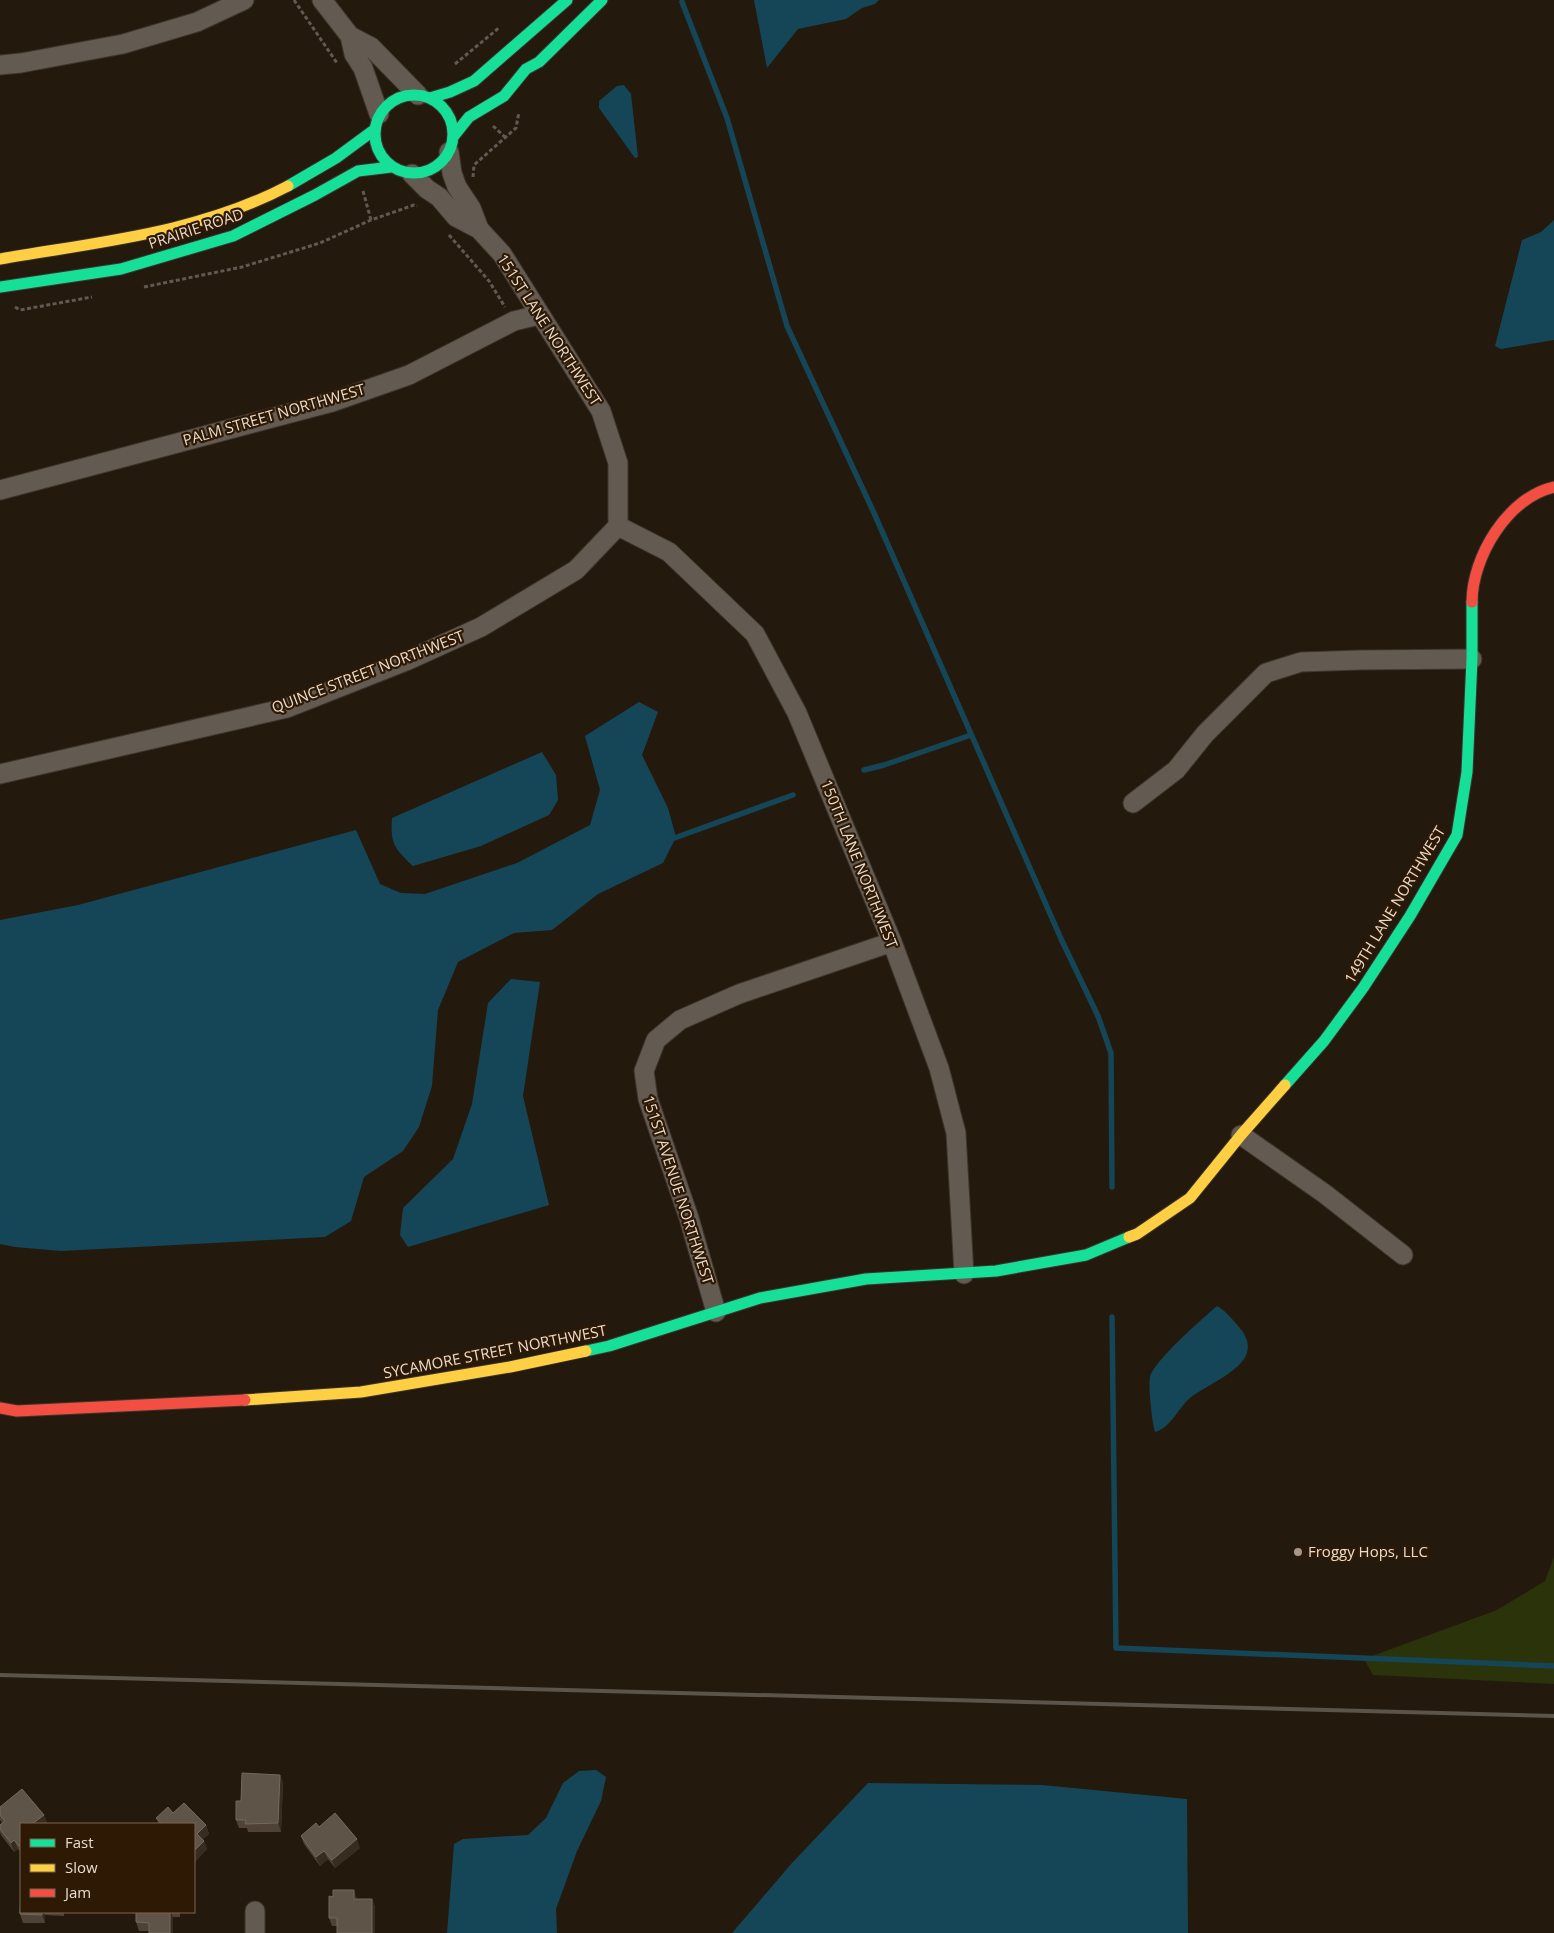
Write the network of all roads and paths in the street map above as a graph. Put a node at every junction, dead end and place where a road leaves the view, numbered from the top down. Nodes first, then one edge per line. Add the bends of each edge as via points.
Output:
1 (244, 0) edge
2 (294, 0) edge
3 (322, 0) edge
4 (567, 0) edge
5 (602, 0) edge
6 (504, 23) dead end
7 (350, 36) junction
8 (0, 65) edge
9 (451, 66) dead end
10 (340, 67) dead end
11 (424, 97) junction
12 (520, 103) dead end
13 (377, 122) junction
14 (451, 145) junction
15 (391, 167) junction
16 (412, 174) junction
17 (472, 180) dead end
18 (478, 229) junction
19 (446, 231) dead end
20 (0, 259) edge
21 (0, 287) edge
22 (539, 315) junction
23 (514, 321) junction
24 (1554, 487) edge
25 (0, 490) edge
26 (618, 526) junction
27 (1472, 659) junction
28 (0, 774) edge
29 (1133, 803) dead end
30 (892, 942) junction
31 (1241, 1135) junction
32 (1403, 1255) dead end
33 (964, 1274) junction
34 (716, 1312) junction
35 (0, 1408) edge
36 (255, 1912) dead end
37 (255, 1933) edge

1 - 8 street via 197,22 123,44
2 - 10 path
3 - 7 street
4 - 11 street, PRAIRIE ROAD via 474,81 450,92
5 - 14 street via 539,62 526,69 504,96 469,117
6 - 9 path
7 - 11 street via 371,47
7 - 13 street via 354,54 363,68
11 - 13 street, PRAIRIE ROAD via 405,96 392,101
11 - 14 street via 440,105 448,114 452,125
12 - 17 path via 516,128 474,165
13 - 15 street via 374,140
13 - 20 street, PRAIRIE ROAD via 346,150 296,181 236,209 149,236
14 - 16 street via 443,161 434,169
14 - 18 street, 151ST LANE NORTHWEST via 452,173
15 - 16 street, PRAIRIE ROAD
15 - 21 street, PRAIRIE ROAD via 358,171 233,236 121,269
16 - 18 street, 151ST LANE NORTHWEST via 439,197 456,218
18 - 22 street, 151ST LANE NORTHWEST via 502,254
19 - 23 path via 489,281
22 - 23 street, PALM STREET NORTHWEST
22 - 26 street, 151ST LANE NORTHWEST via 600,411 618,463
23 - 25 street, PALM STREET NORTHWEST via 409,375 332,402
24 - 27 street, 149TH LANE NORTHWEST via 1545,489 1512,510 1485,548 1472,592
26 - 28 street, QUINCE STREET NORTHWEST via 576,570 482,627 406,661 287,708
26 - 30 street, 150TH LANE NORTHWEST via 668,552 755,634 797,714
27 - 29 street via 1301,662 1266,673 1205,734 1176,770
27 - 31 street, 149TH LANE NORTHWEST via 1467,772 1458,835 1363,988 1324,1041
30 - 33 street, 150TH LANE NORTHWEST via 939,1068 956,1133
30 - 34 street, 151ST AVENUE NORTHWEST via 738,994 680,1020 656,1040 644,1071 648,1099 689,1218
31 - 32 street via 1325,1194
31 - 33 street, SYCAMORE STREET NORTHWEST via 1190,1198 1136,1234 1086,1255
33 - 34 street, SYCAMORE STREET NORTHWEST via 866,1279 760,1298
34 - 35 street, SYCAMORE STREET NORTHWEST via 609,1346 510,1368 361,1392 192,1404 17,1411
36 - 37 street

